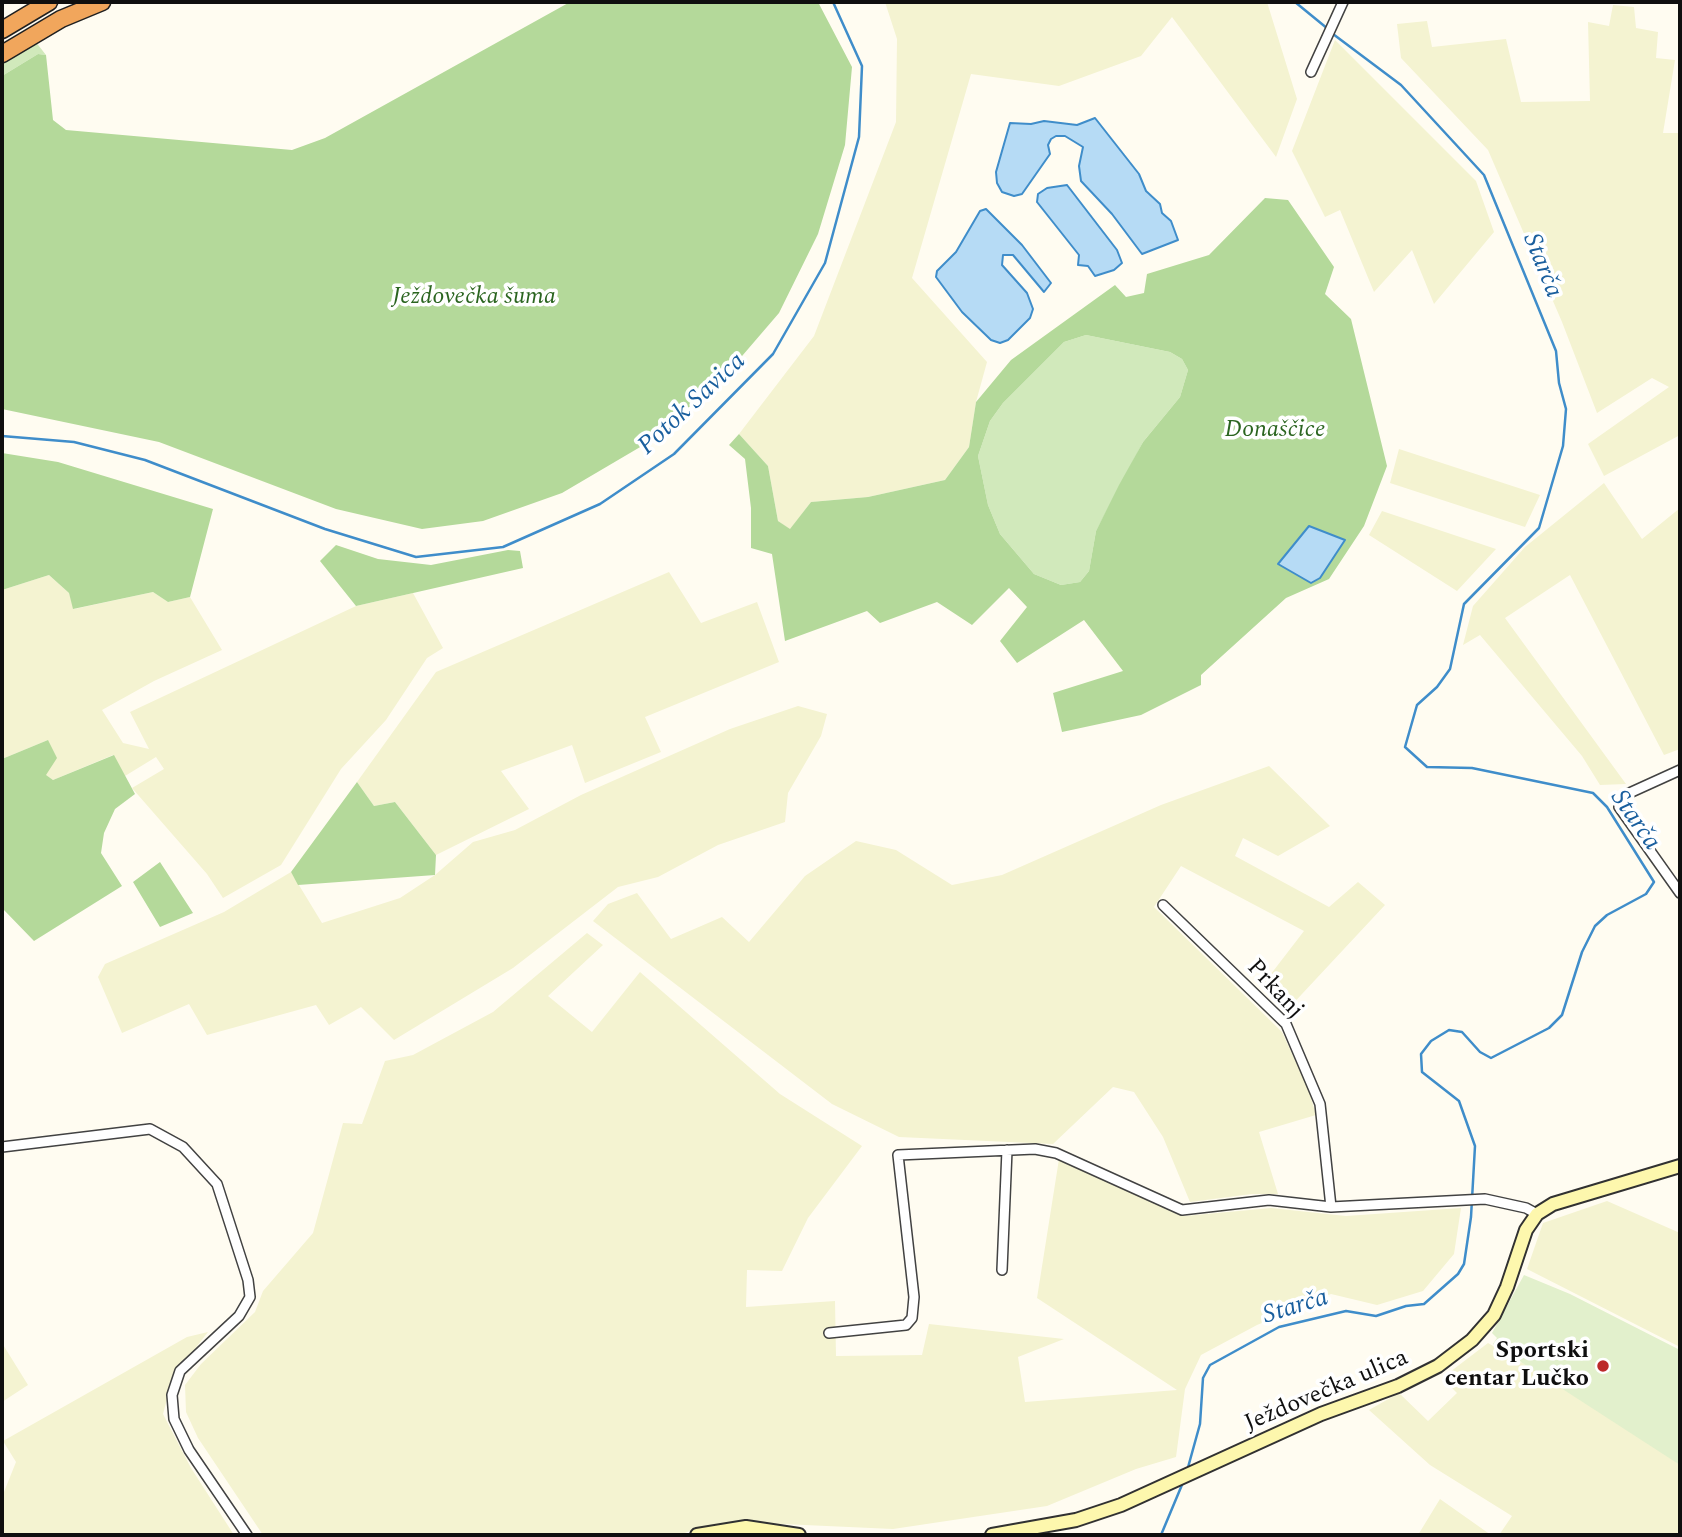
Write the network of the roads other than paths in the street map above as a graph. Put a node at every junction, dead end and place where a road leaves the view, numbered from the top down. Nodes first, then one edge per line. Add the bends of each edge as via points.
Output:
1 (49, 2) edge
2 (77, 2) edge
3 (102, 2) edge
4 (1343, 2) edge
5 (2, 30) edge
6 (2, 47) edge
7 (2, 54) edge
8 (1311, 72) dead end
9 (1680, 770) edge
10 (1680, 894) edge
11 (1163, 905) dead end
12 (2, 1147) edge
13 (1007, 1150) junction
14 (1680, 1166) edge
15 (1331, 1207) junction
16 (1537, 1214) junction
17 (1002, 1270) dead end
18 (829, 1333) dead end
19 (247, 1535) edge
20 (697, 1535) edge
21 (799, 1535) edge
22 (992, 1535) edge

1 - 5 highway
2 - 6 highway
3 - 7 highway via 61,19
4 - 8 street
9 - 10 street via 1625,795 1619,807
11 - 15 street, Prkanj via 1286,1024 1320,1104
12 - 19 street via 150,1129 183,1147 217,1184 250,1297 239,1316 180,1371 172,1395 174,1419 189,1450
13 - 15 street via 1056,1153 1182,1210 1269,1200
13 - 17 street
13 - 18 street via 898,1155 914,1297 912,1318 906,1325
14 - 16 main road via 1553,1204
15 - 16 street via 1480,1200
16 - 22 main road, Ježdovečka ulica via 1526,1230 1494,1315 1452,1357 1398,1386 1321,1414 1094,1515
20 - 21 main road via 746,1527

